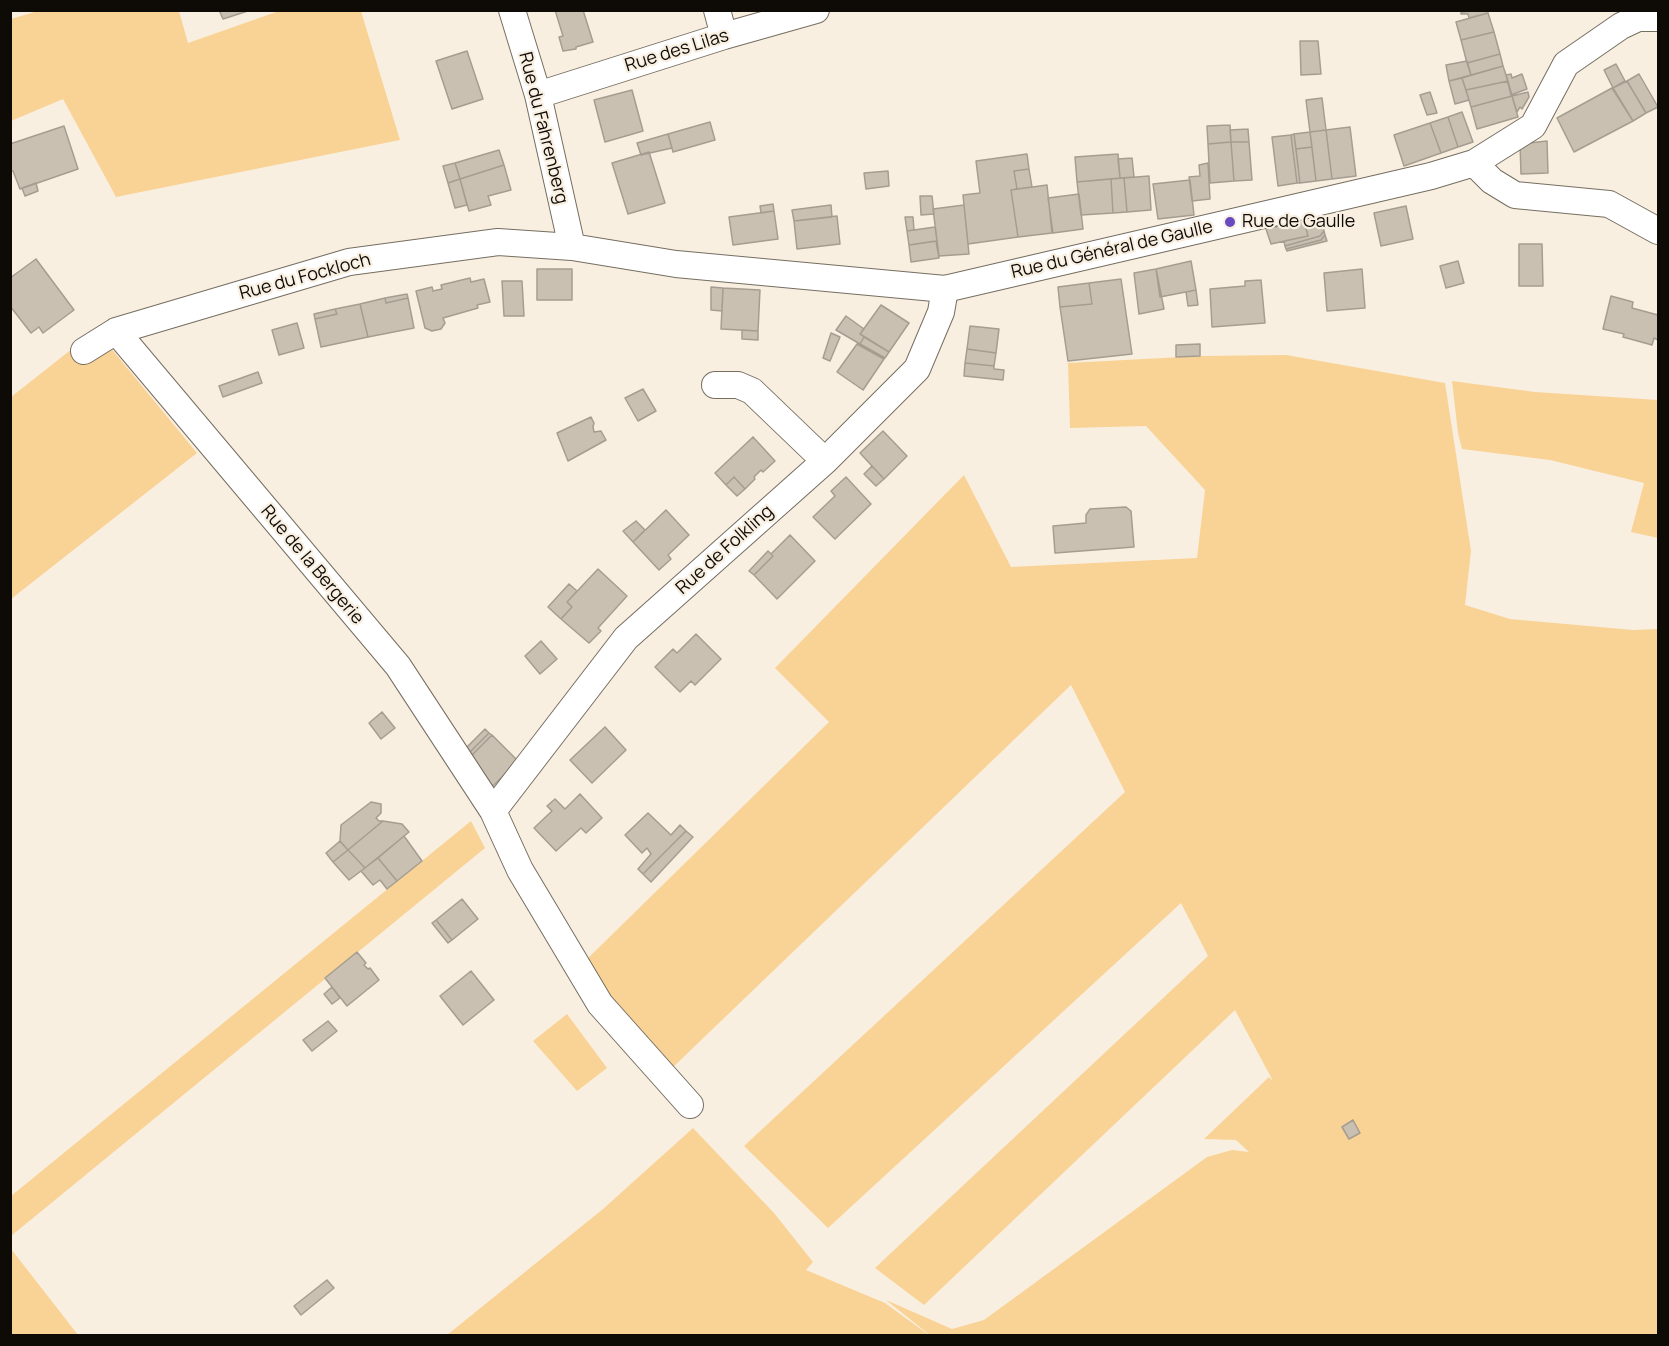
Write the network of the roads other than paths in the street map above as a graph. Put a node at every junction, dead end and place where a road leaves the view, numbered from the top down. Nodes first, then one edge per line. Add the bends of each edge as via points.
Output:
1 (512, 10) edge
2 (717, 10) edge
3 (816, 10) edge
4 (1644, 15) edge
5 (724, 36) junction
6 (538, 95) junction
7 (1474, 164) junction
8 (1659, 231) edge
9 (572, 247) junction
10 (945, 288) junction
11 (116, 331) junction
12 (84, 351) dead end
13 (715, 385) dead end
14 (825, 461) junction
15 (493, 811) junction
16 (690, 1105) dead end

1 - 6 street, Rue du Fahrenberg
2 - 5 street
3 - 5 street, Rue des Lilas
4 - 7 street, Rue du Général de Gaulle via 1566,64 1533,126
5 - 6 street, Rue des Lilas
6 - 9 street, Rue du Fahrenberg
7 - 8 street via 1492,182 1515,195 1609,204
7 - 10 street, Rue du Général de Gaulle
9 - 10 street, Rue du Général de Gaulle via 676,264
9 - 11 street, Rue du Fockloch via 498,242 349,262
10 - 14 street, Rue de Folkling via 941,312 917,369
11 - 12 street, Rue du Fockloch
11 - 15 street, Rue de la Bergerie via 398,666
13 - 14 street via 738,385 752,391
14 - 15 street, Rue de Folkling via 626,638
15 - 16 street, Rue de la Bergerie via 520,870 600,1004

